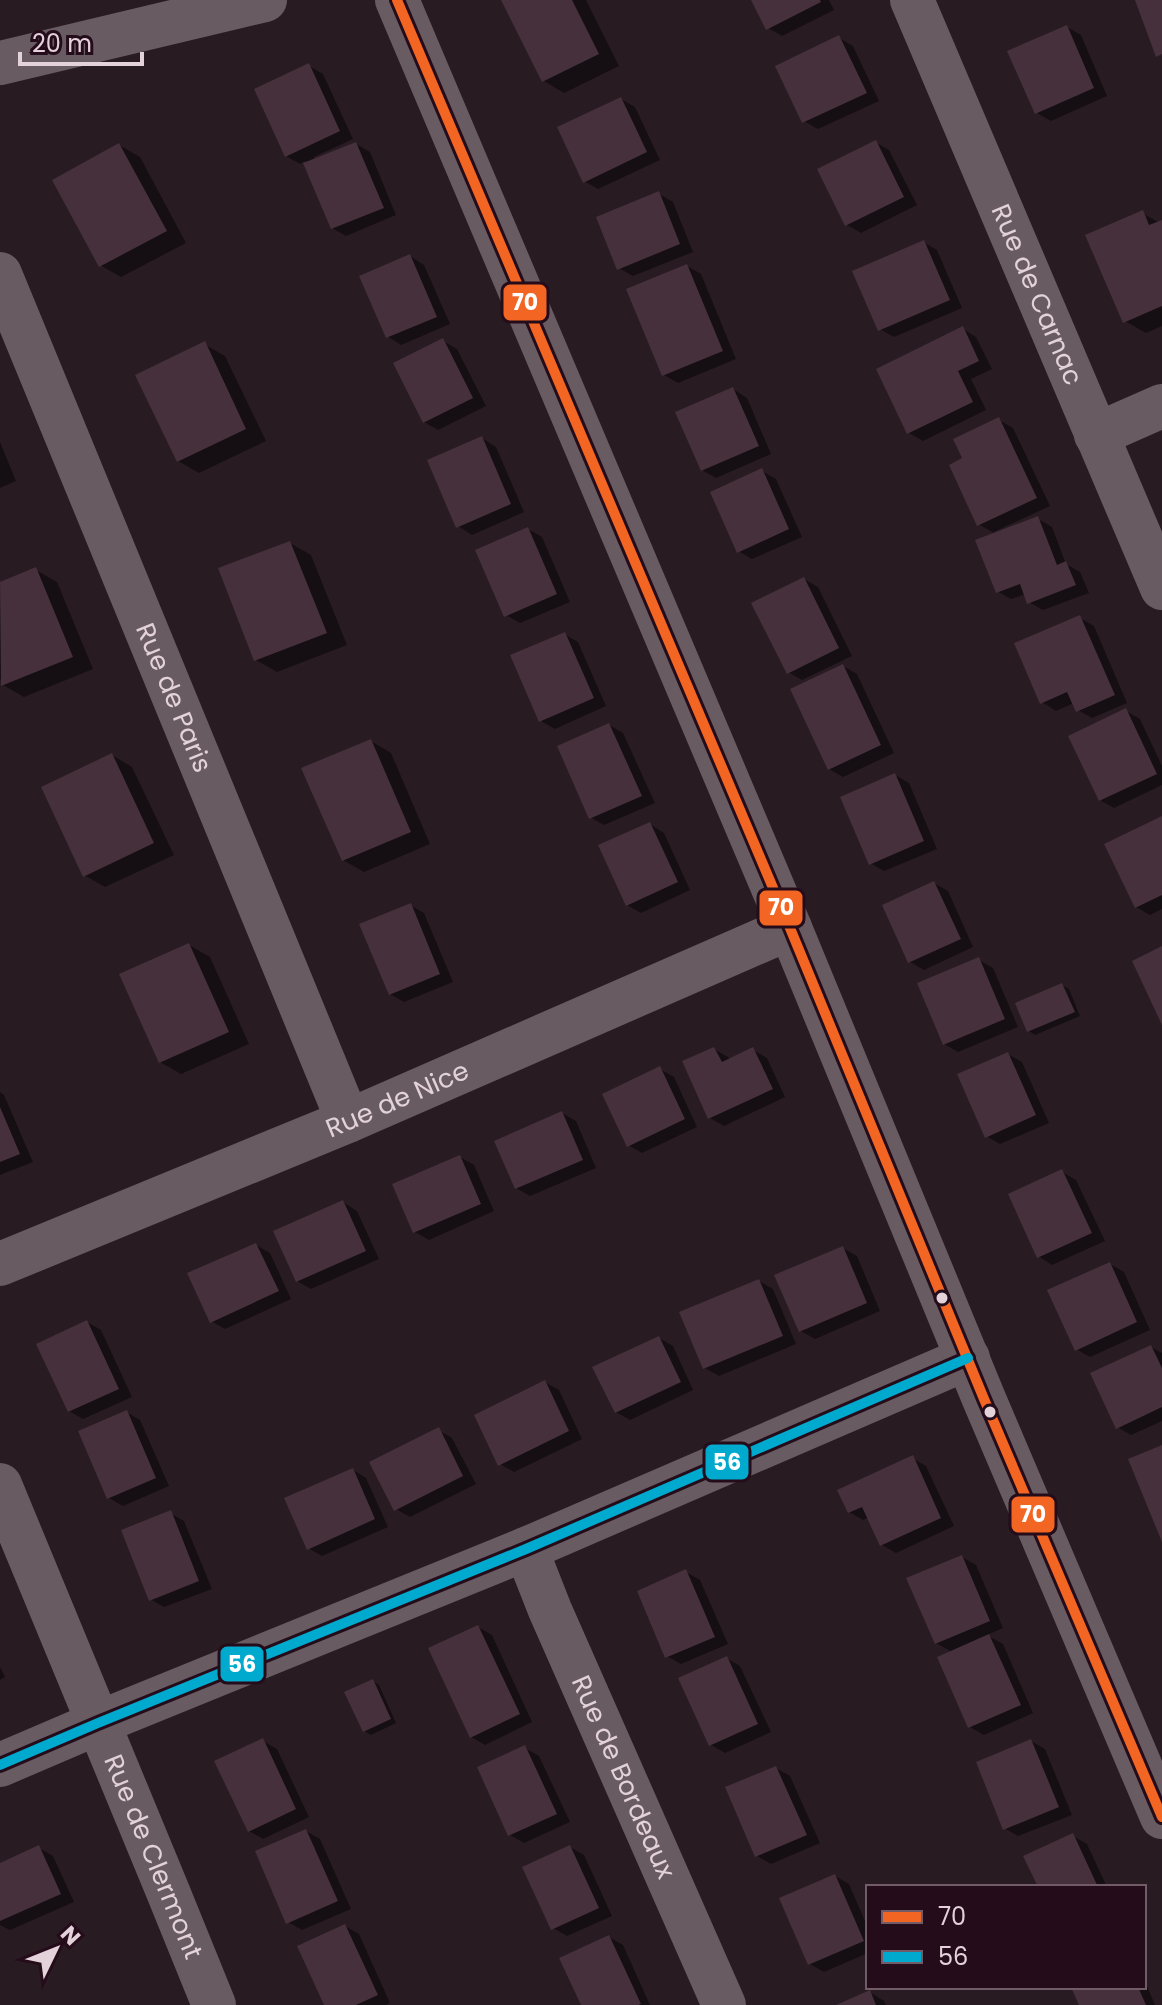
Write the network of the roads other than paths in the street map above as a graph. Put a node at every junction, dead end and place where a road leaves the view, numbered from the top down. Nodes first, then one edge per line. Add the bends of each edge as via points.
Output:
1 (265, 0) edge
2 (397, 0) edge
3 (916, 1) edge
4 (0, 63) edge
5 (0, 274) edge
6 (1162, 406) edge
7 (1096, 435) junction
8 (1162, 588) edge
9 (790, 928) junction
10 (348, 1121) junction
11 (0, 1264) edge
12 (968, 1358) junction
13 (0, 1485) edge
14 (526, 1549) junction
15 (98, 1723) junction
16 (0, 1765) edge
17 (1162, 1817) edge
18 (214, 2005) edge
19 (724, 2005) edge

1 - 4 street
2 - 9 street
3 - 7 street, Rue de Carnac
5 - 10 street, Rue de Paris
6 - 7 street
7 - 8 street, Rue de Carnac
9 - 10 street, Rue de Nice
9 - 12 street
10 - 11 street, Rue de Nice
12 - 14 street
12 - 17 street
13 - 15 street, Rue de Clermont
14 - 15 street
14 - 19 street, Rue de Bordeaux
15 - 16 street
15 - 18 street, Rue de Clermont

